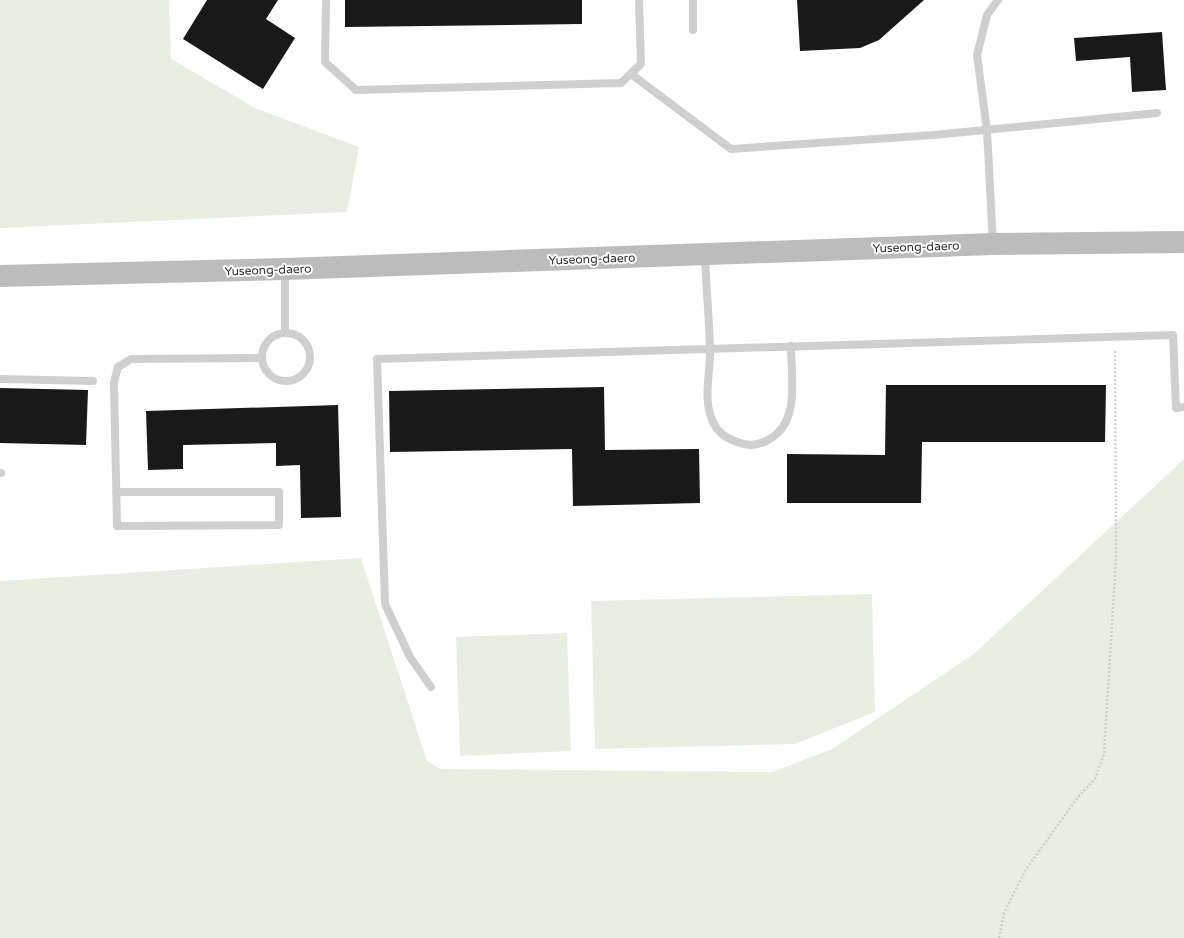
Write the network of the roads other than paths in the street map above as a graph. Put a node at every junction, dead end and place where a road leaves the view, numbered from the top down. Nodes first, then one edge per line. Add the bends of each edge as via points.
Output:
1 (326, 0) edge
2 (639, 0) edge
3 (693, 0) edge
4 (998, 0) edge
5 (693, 30) dead end
6 (631, 74) junction
7 (1156, 114) dead end
8 (987, 130) junction
9 (1184, 242) edge
10 (993, 244) junction
11 (705, 255) junction
12 (285, 270) junction
13 (0, 276) edge
14 (285, 332) junction
15 (791, 346) junction
16 (710, 349) junction
17 (262, 358) junction
18 (0, 379) edge
19 (93, 381) dead end
20 (1184, 407) edge
21 (116, 492) junction
22 (431, 687) dead end

1 - 6 lane via 324,62 356,90 621,83
2 - 6 lane via 641,64
3 - 5 lane
4 - 8 lane via 987,15 977,55
6 - 8 lane via 731,149
7 - 8 lane
8 - 10 lane
9 - 10 main road, Yuseong-daero
10 - 11 main road, Yuseong-daero
11 - 12 main road, Yuseong-daero
11 - 16 lane
12 - 13 main road, Yuseong-daero
12 - 14 lane
14 - 17 lane via 266,343
14 - 17 lane via 300,337 309,349 310,357 305,372 298,378 282,381 268,373
15 - 16 lane
15 - 16 lane via 790,415 784,428 775,437 762,443 748,445 734,442 722,434 713,422 708,395
15 - 20 lane via 1173,335 1176,408
16 - 22 lane via 377,358 386,604 410,658
17 - 21 lane via 131,359 118,368 114,382
18 - 19 lane
21 - 21 lane via 279,492 279,525 117,526

